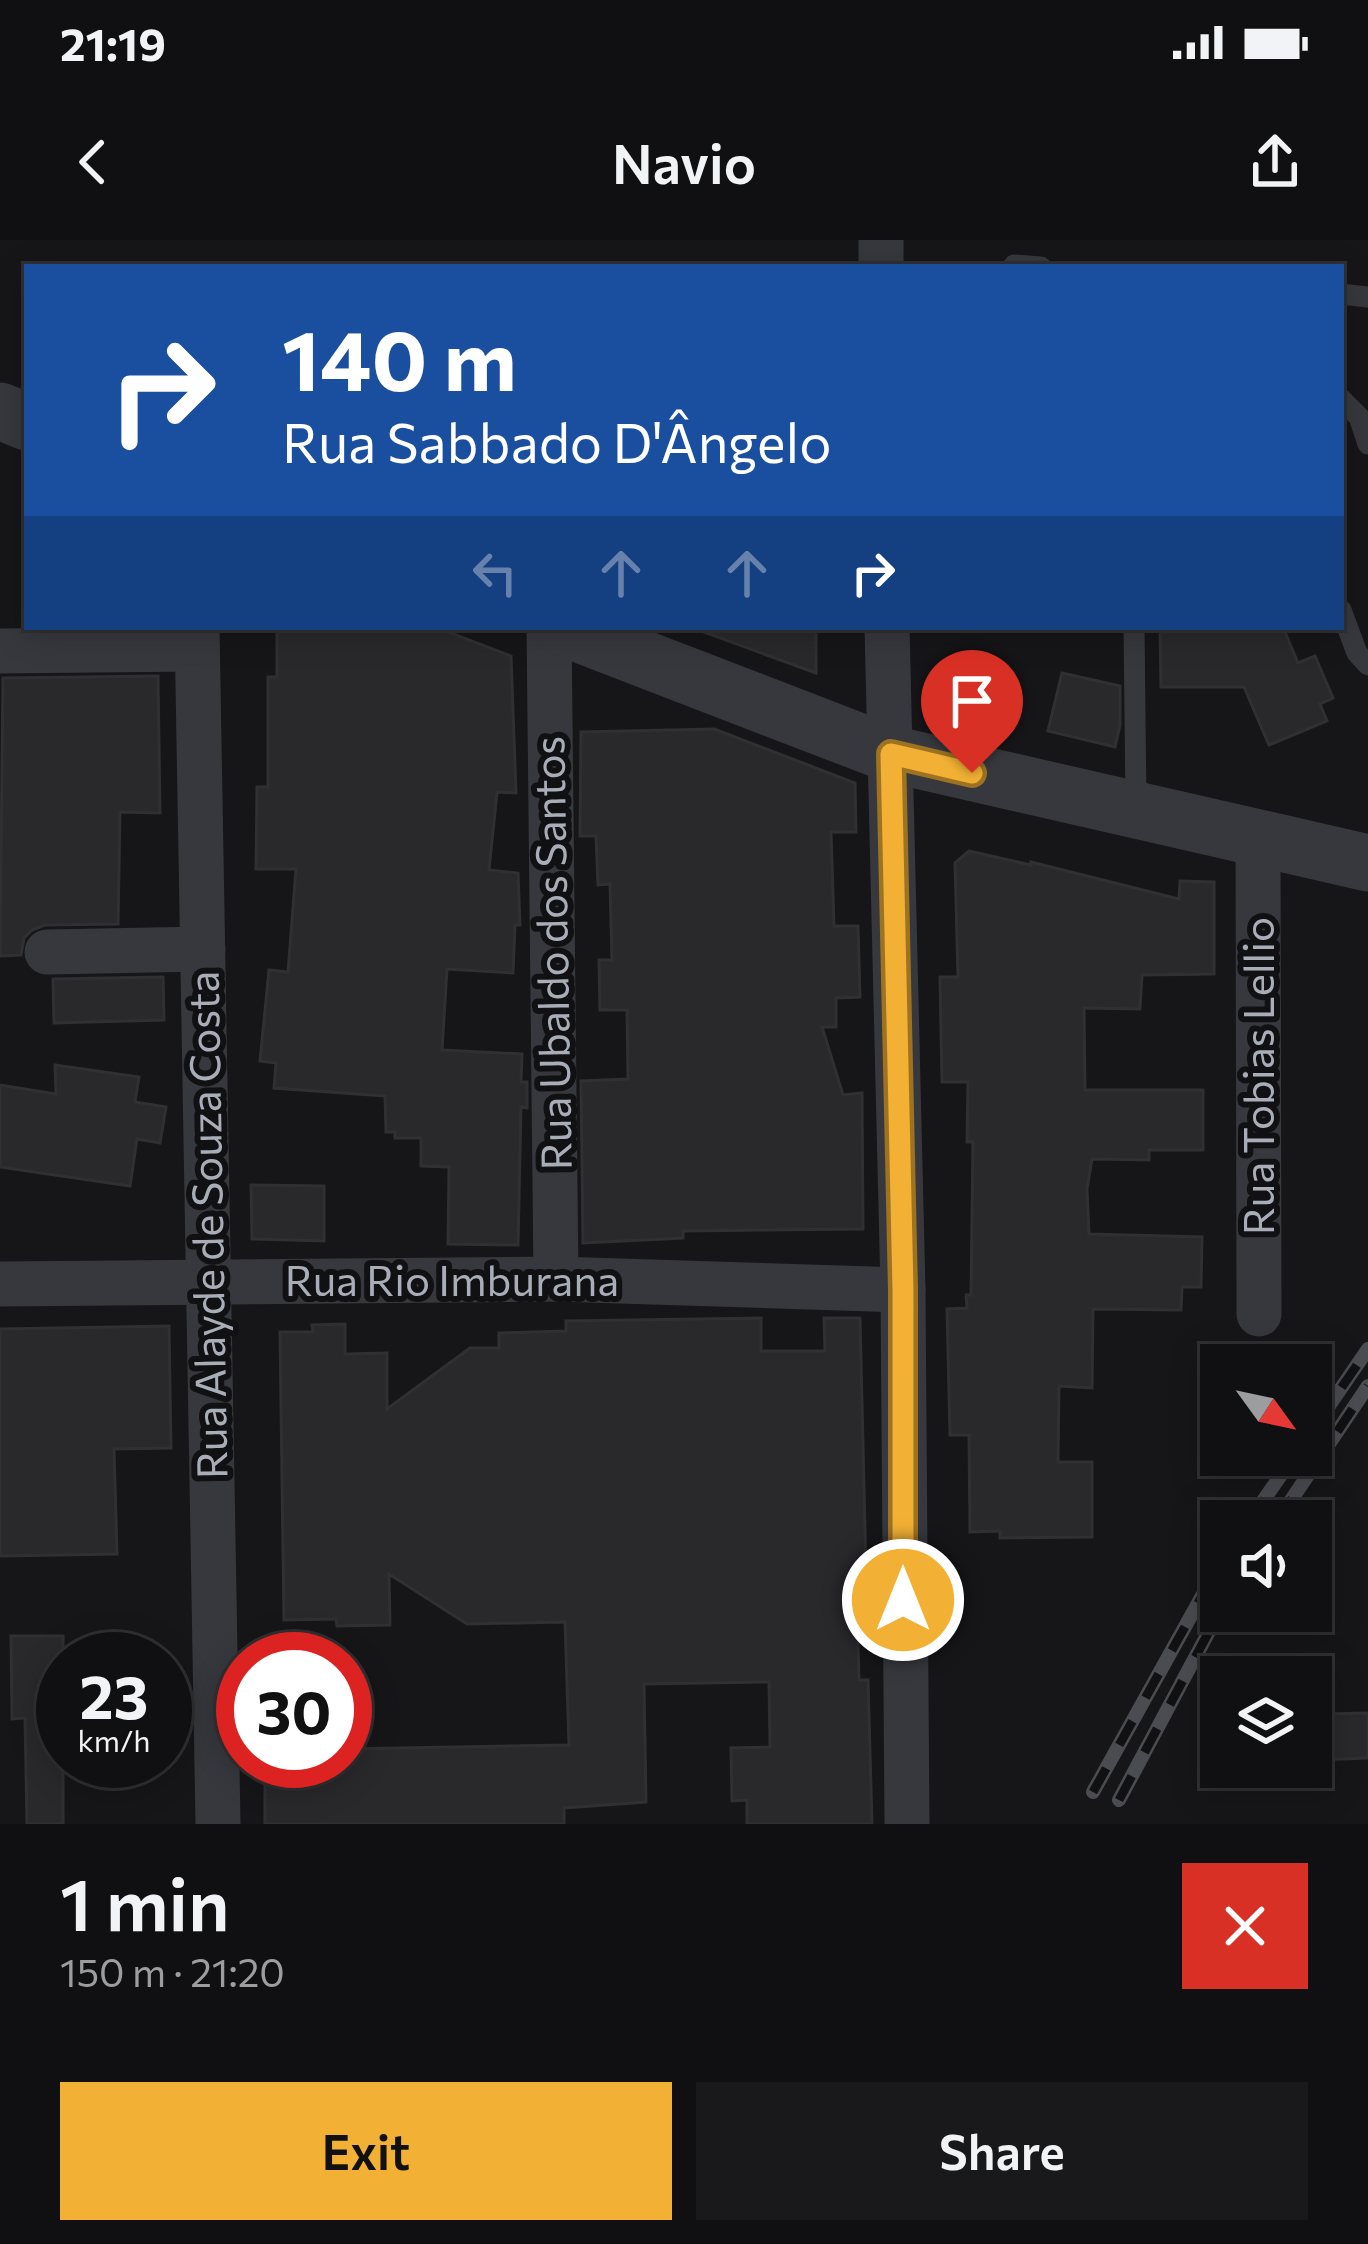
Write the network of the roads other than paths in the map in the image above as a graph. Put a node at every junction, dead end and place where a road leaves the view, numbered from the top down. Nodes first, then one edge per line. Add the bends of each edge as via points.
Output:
1 (1344, 402) edge
2 (1368, 444) edge
3 (1344, 618) edge
4 (549, 630) edge
5 (569, 630) edge
6 (887, 630) edge
7 (1134, 630) edge
8 (197, 638) edge
9 (0, 651) edge
10 (1368, 665) edge
11 (891, 754) junction
12 (1136, 811) junction
13 (1258, 838) junction
14 (1368, 863) edge
15 (203, 949) junction
16 (47, 952) dead end
17 (556, 1279) junction
18 (210, 1282) junction
19 (0, 1284) edge
20 (903, 1290) junction
21 (1259, 1314) dead end
22 (218, 1824) edge
23 (907, 1824) edge

1 - 2 lane
3 - 10 lane
4 - 17 street, Rua Ubaldo dos Santos
5 - 11 street
6 - 11 street
7 - 12 lane
8 - 9 street
8 - 15 street, Rua Alayde de Souza Costa
11 - 12 street
11 - 20 street
12 - 13 street
13 - 14 street
13 - 21 street, Rua Tobias Lellio
15 - 16 street
15 - 18 street, Rua Alayde de Souza Costa
17 - 18 street, Rua Rio Imburana
17 - 20 street, Rua Rio Imburana
18 - 19 street, Rua Rio Imburana
18 - 22 street, Rua Alayde de Souza Costa
20 - 23 street

